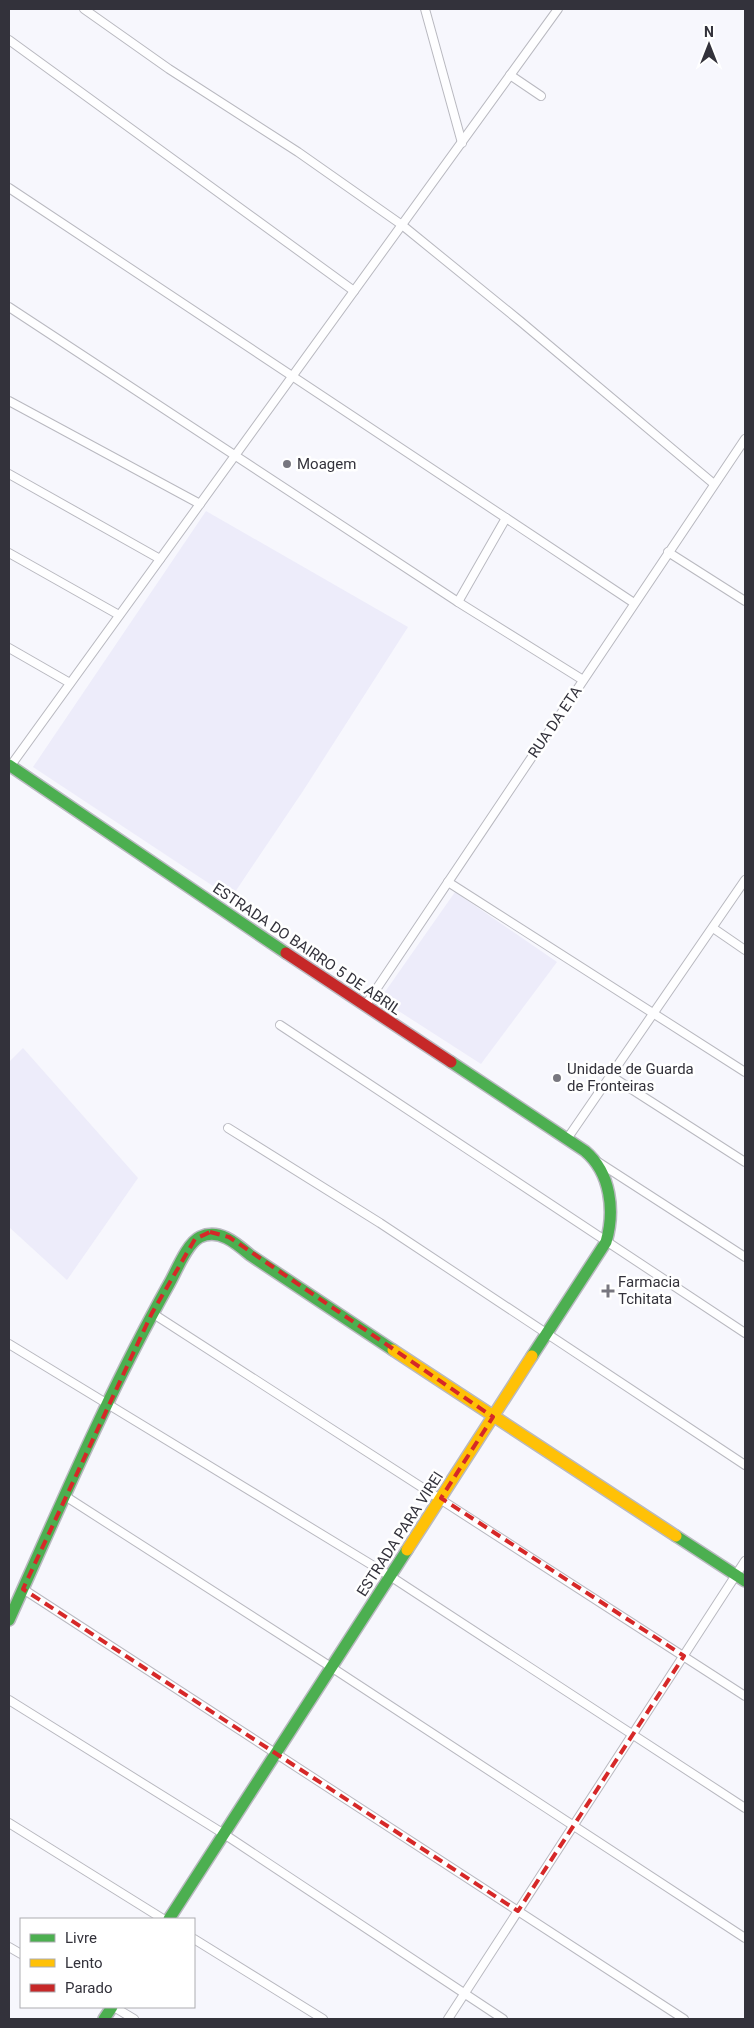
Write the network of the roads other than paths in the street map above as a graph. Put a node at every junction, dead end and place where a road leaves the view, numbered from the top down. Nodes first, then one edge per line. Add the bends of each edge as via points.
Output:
1 (84, 9) edge
2 (425, 9) edge
3 (558, 9) edge
4 (9, 40) edge
5 (510, 76) junction
6 (541, 96) dead end
7 (462, 143) junction
8 (9, 188) edge
9 (402, 225) junction
10 (354, 291) junction
11 (9, 307) edge
12 (292, 376) junction
13 (9, 401) edge
14 (745, 439) edge
15 (236, 454) junction
16 (9, 474) edge
17 (714, 484) junction
18 (200, 504) junction
19 (506, 518) junction
20 (668, 552) junction
21 (9, 553) edge
22 (160, 559) junction
23 (745, 601) edge
24 (458, 602) junction
25 (634, 603) junction
26 (119, 615) junction
27 (9, 648) edge
28 (583, 680) junction
29 (70, 683) junction
30 (9, 766) edge
31 (745, 880) edge
32 (448, 882) junction
33 (713, 928) junction
34 (745, 950) edge
35 (365, 1006) junction
36 (654, 1012) junction
37 (280, 1025) dead end
38 (745, 1072) edge
39 (611, 1076) junction
40 (228, 1128) dead end
41 (567, 1139) junction
42 (590, 1156) junction
43 (745, 1162) edge
44 (606, 1242) junction
45 (745, 1257) edge
46 (152, 1313) junction
47 (745, 1333) edge
48 (547, 1334) junction
49 (9, 1344) edge
50 (108, 1403) junction
51 (493, 1417) junction
52 (745, 1465) edge
53 (65, 1496) junction
54 (441, 1498) junction
55 (745, 1561) edge
56 (390, 1576) junction
57 (741, 1578) edge
58 (23, 1589) junction
59 (9, 1620) edge
60 (684, 1656) junction
61 (331, 1667) junction
62 (745, 1696) edge
63 (9, 1700) edge
64 (633, 1735) junction
65 (276, 1753) junction
66 (745, 1808) edge
67 (9, 1823) edge
68 (573, 1826) junction
69 (224, 1834) junction
70 (518, 1911) junction
71 (160, 1918) edge
72 (170, 1918) edge
73 (745, 1938) edge
74 (195, 1940) edge
75 (9, 1946) edge
76 (20, 1953) edge
77 (464, 1994) junction
78 (112, 2008) edge
79 (115, 2008) edge
80 (104, 2019) edge
81 (134, 2019) edge
82 (323, 2019) edge
83 (448, 2019) edge
84 (503, 2019) edge
85 (684, 2019) edge

1 - 9 street
2 - 7 street
3 - 5 street
4 - 10 street
5 - 6 street
5 - 7 street
7 - 9 street
8 - 12 street
9 - 10 street
9 - 17 street
10 - 12 street
11 - 15 street
12 - 15 street
12 - 19 street
13 - 18 street
14 - 17 street, RUA DA ETA
15 - 18 street
15 - 24 street
16 - 22 street
17 - 20 street, RUA DA ETA
18 - 22 street
19 - 24 street
19 - 25 street
20 - 23 street
20 - 25 street, RUA DA ETA
21 - 26 street
22 - 26 street
24 - 28 street
25 - 28 street, RUA DA ETA
26 - 29 street
27 - 29 street
28 - 32 street, RUA DA ETA
29 - 30 street
30 - 35 street, ESTRADA DO BAIRRO 5 DE ABRIL
31 - 33 street
32 - 35 street, RUA DA ETA
32 - 36 street
33 - 34 street
33 - 36 street
35 - 41 street, ESTRADA DO BAIRRO 5 DE ABRIL
36 - 38 street
36 - 39 street
37 - 44 street
39 - 41 street
39 - 43 street
40 - 48 street via 380,1223
41 - 42 street, ESTRADA DO BAIRRO 5 DE ABRIL
42 - 44 street, ESTRADA PARA VIREI via 601,1172 610,1208 610,1231
42 - 45 street
44 - 47 street
44 - 48 street, ESTRADA PARA VIREI
46 - 50 street
46 - 51 street via 195,1239 210,1232 229,1238
46 - 54 street
48 - 51 street, ESTRADA PARA VIREI
48 - 52 street
49 - 50 street
50 - 53 street
50 - 56 street
51 - 54 street, ESTRADA PARA VIREI
51 - 57 street
53 - 58 street
53 - 61 street
54 - 56 street, ESTRADA PARA VIREI
54 - 60 street
55 - 57 street
56 - 61 street, ESTRADA PARA VIREI
56 - 64 street
57 - 60 street
58 - 59 street
58 - 65 street
60 - 62 street
60 - 64 street
61 - 65 street, ESTRADA PARA VIREI
61 - 68 street
63 - 69 street
64 - 66 street
64 - 68 street
65 - 69 street, ESTRADA PARA VIREI
65 - 70 street
67 - 71 street
68 - 70 street
68 - 73 street
69 - 72 street, ESTRADA PARA VIREI
69 - 77 street
70 - 77 street
70 - 85 street
74 - 82 street
75 - 76 street
77 - 83 street
77 - 84 street
78 - 80 street
79 - 81 street

